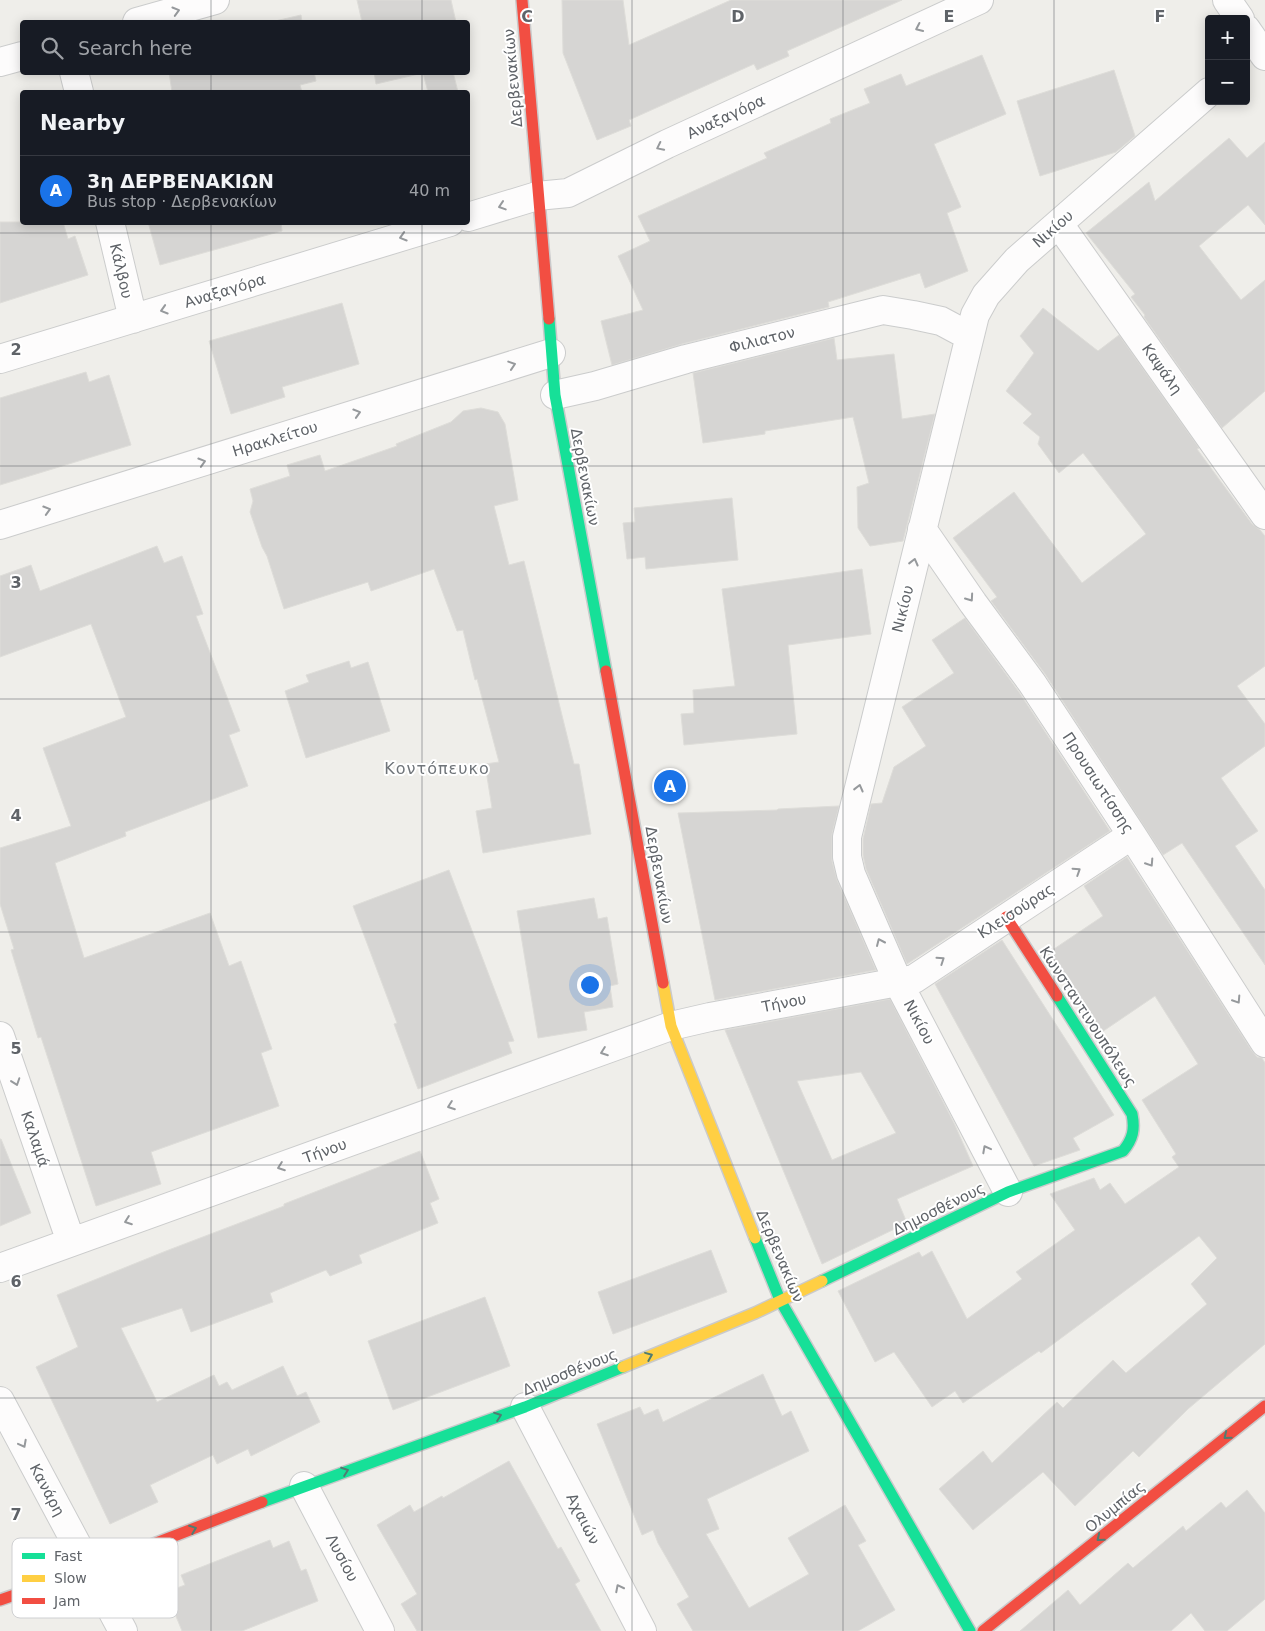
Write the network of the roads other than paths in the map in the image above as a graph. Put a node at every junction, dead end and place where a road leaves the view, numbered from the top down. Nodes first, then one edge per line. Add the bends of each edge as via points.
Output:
1 (215, 0) edge
2 (522, 0) edge
3 (979, 0) edge
4 (1227, 0) edge
5 (139, 14) edge
6 (1237, 15) edge
7 (20, 57) edge
8 (0, 62) edge
9 (75, 75) edge
10 (78, 90) edge
11 (1205, 96) edge
12 (537, 196) junction
13 (470, 216) edge
14 (1059, 224) junction
15 (111, 225) edge
16 (440, 225) edge
17 (133, 319) junction
18 (969, 336) junction
19 (551, 353) junction
20 (0, 360) edge
21 (554, 395) junction
22 (1265, 515) edge
23 (0, 525) edge
24 (922, 529) junction
25 (1132, 835) junction
26 (1006, 917) junction
27 (898, 982) junction
28 (671, 1026) junction
29 (0, 1036) edge
30 (1264, 1041) edge
31 (1133, 1136) joint
32 (1008, 1192) junction
33 (71, 1242) junction
34 (0, 1268) edge
35 (780, 1300) junction
36 (0, 1401) edge
37 (1265, 1406) edge
38 (525, 1407) junction
39 (304, 1486) junction
40 (73, 1538) edge
41 (169, 1538) edge
42 (12, 1596) edge
43 (0, 1600) edge
44 (116, 1618) edge
45 (123, 1631) edge
46 (380, 1631) edge
47 (642, 1631) edge
48 (970, 1631) edge
49 (983, 1631) edge

5 -> 1 street
2 - 12 street, Δερβενακίων
3 -> 12 street, Αναξαγόρα via 568,193
4 - 6 street
7 - 8 street
9 - 10 street
11 - 14 street, Νικίου
12 -> 13 street, Αναξαγόρα
12 - 19 street, Δερβενακίων
14 - 18 street, Νικίου via 1016,260 990,289 975,315
14 - 22 street, Καψάλη
15 - 17 street, Κάλβου
16 -> 17 street, Αναξαγόρα
17 - 20 street, Αναξαγόρα
18 - 21 street, Φιλιατον via 940,321 883,310 686,358 596,386
18 - 24 street, Νικίου
19 - 21 street, Δερβενακίων
23 -> 19 street, Ηρακλείτου
21 - 28 street, Δερβενακίων
24 -> 25 street, Προυσιωτίσσης via 1032,683
27 -> 24 street, Νικίου via 850,874 848,837
26 -> 25 street, Κλεισούρας
25 -> 30 street, Προυσιωτίσσης
27 -> 26 street, Κλεισούρας via 914,979
26 - 31 street, Κωνσταντινουπόλεως via 1132,1114
27 - 28 street, Τήνου
32 -> 27 street, Νικίου
28 -> 33 street, Τήνου
28 - 35 street, Δερβενακίων
29 -> 33 street, Καλαμά
31 - 32 street, Δημοσθένους via 1123,1151
32 - 35 street, Δημοσθένους via 822,1283
33 - 34 street
38 -> 35 street, Δημοσθένους
35 - 48 street, Δερβενακίων
36 -> 40 street, Κανάρη
37 -> 49 street, Ολυμπίας
39 -> 38 street, Δημοσθένους
47 -> 38 street, Αχαιών
41 -> 39 street, Δημοσθένους
39 - 46 street, Λυσίου
42 - 43 street, Δημοσθένους
44 - 45 street, Κανάρη

